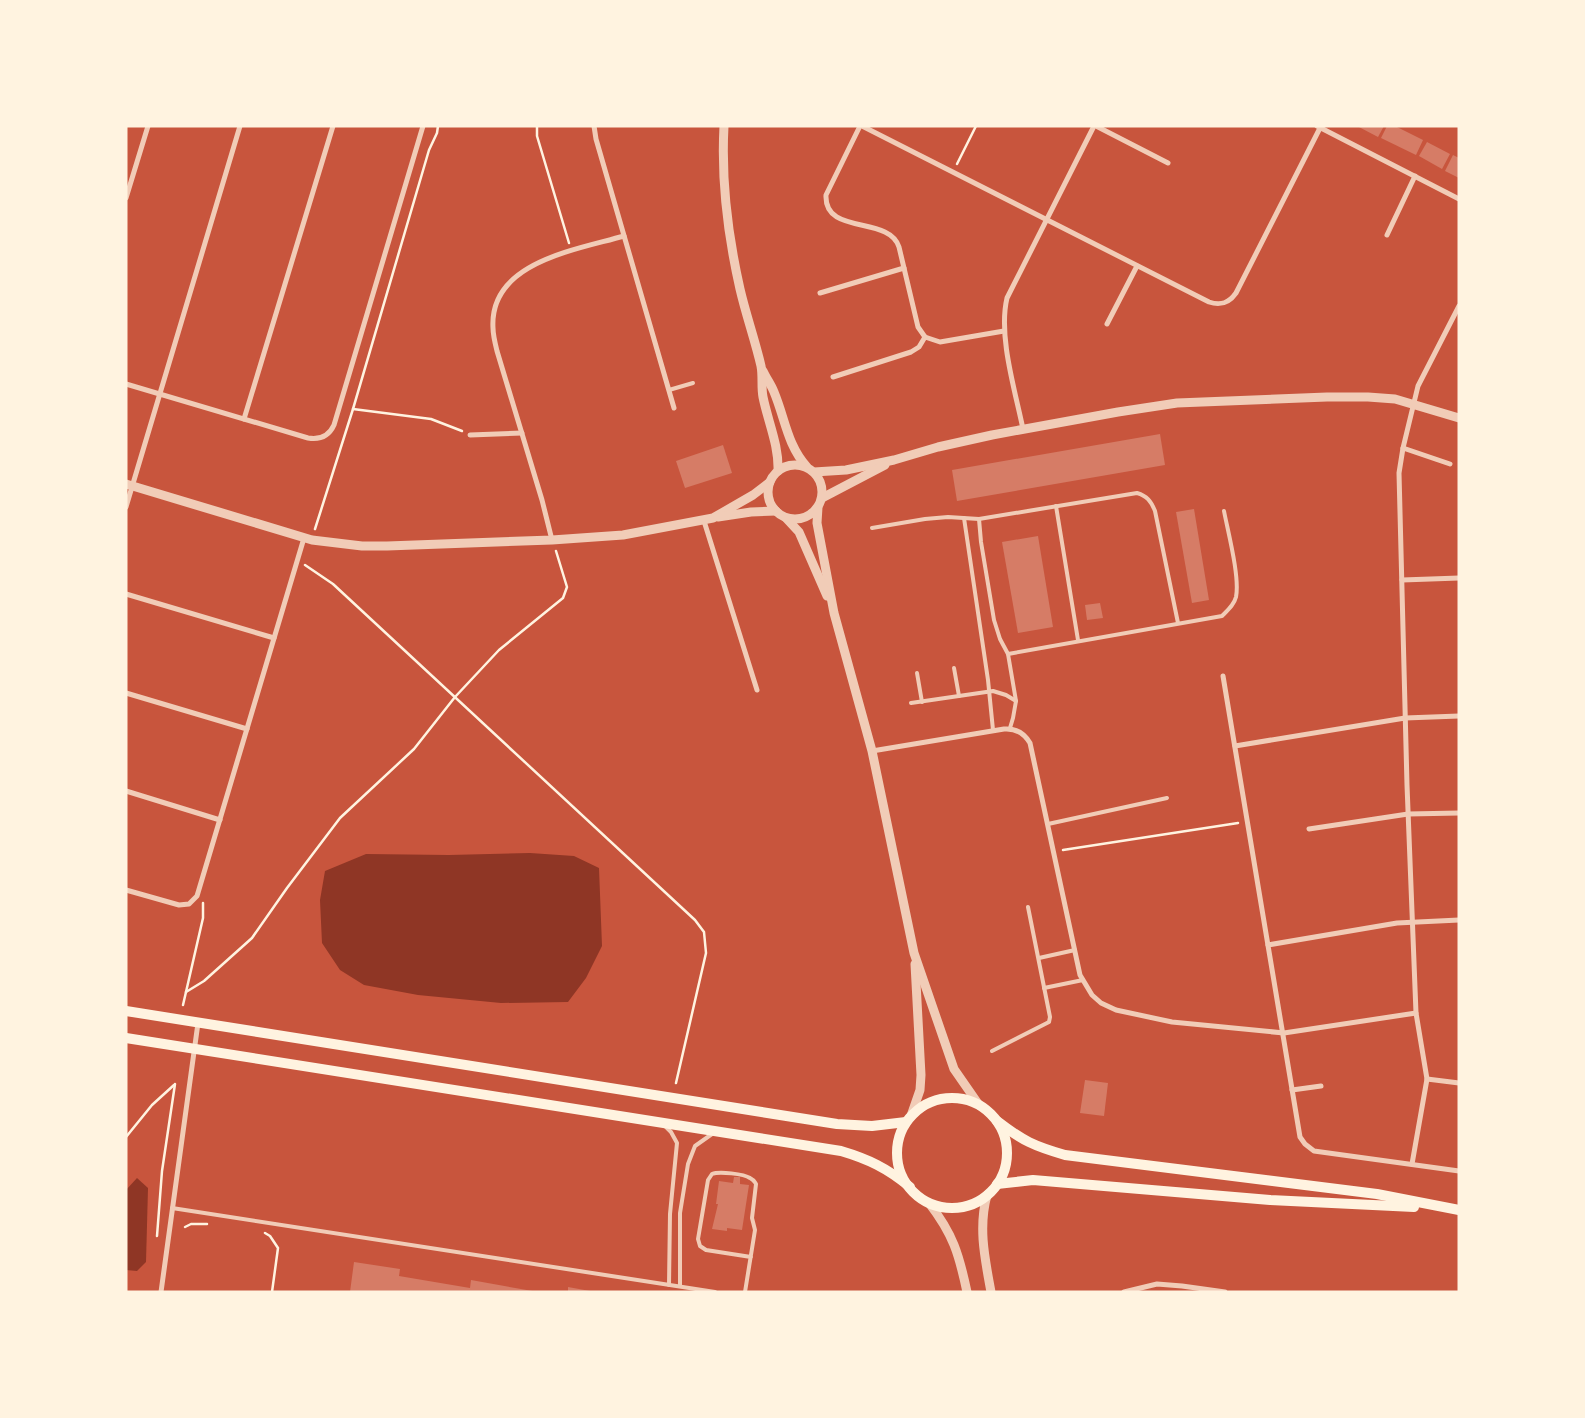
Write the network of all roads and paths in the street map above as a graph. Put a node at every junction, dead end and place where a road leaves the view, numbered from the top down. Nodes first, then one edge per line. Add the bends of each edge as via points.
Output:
1 (148, 126) edge
2 (240, 126) edge
3 (333, 126) edge
4 (423, 126) edge
5 (438, 126) edge
6 (537, 126) edge
7 (594, 126) edge
8 (724, 126) edge
9 (861, 126) edge
10 (976, 126) edge
11 (1095, 126) edge
12 (1320, 127) edge
13 (1168, 163) dead end
14 (952, 172) junction
15 (1415, 176) junction
16 (126, 198) edge
17 (1459, 198) edge
18 (1047, 220) junction
19 (624, 236) junction
20 (1386, 236) dead end
21 (571, 251) junction
22 (1136, 266) junction
23 (904, 268) junction
24 (820, 293) dead end
25 (1459, 306) edge
26 (1107, 324) dead end
27 (1004, 331) junction
28 (925, 337) junction
29 (761, 368) junction
30 (833, 377) dead end
31 (693, 383) dead end
32 (126, 384) edge
33 (669, 390) junction
34 (160, 394) junction
35 (1414, 404) junction
36 (339, 408) junction
37 (674, 408) dead end
38 (353, 409) junction
39 (1459, 418) edge
40 (244, 419) junction
41 (1023, 429) junction
42 (522, 433) junction
43 (470, 435) joint
44 (1403, 448) junction
45 (894, 460) junction
46 (1450, 464) dead end
47 (810, 470) junction
48 (778, 471) junction
49 (770, 482) junction
50 (129, 485) edge
51 (820, 502) junction
52 (1056, 506) junction
53 (126, 507) edge
54 (1224, 511) dead end
55 (780, 514) junction
56 (964, 518) junction
57 (708, 519) junction
58 (979, 519) junction
59 (872, 528) dead end
60 (308, 539) junction
61 (552, 540) junction
62 (298, 560) junction
63 (1459, 578) edge
64 (1402, 580) junction
65 (126, 594) edge
66 (834, 612) junction
67 (1178, 623) junction
68 (274, 638) junction
69 (1078, 640) junction
70 (1008, 654) junction
71 (954, 668) dead end
72 (917, 673) dead end
73 (1223, 676) dead end
74 (757, 690) dead end
75 (989, 691) junction
76 (126, 693) edge
77 (959, 696) junction
78 (455, 697) junction
79 (922, 702) junction
80 (1016, 702) junction
81 (911, 703) dead end
82 (1459, 716) edge
83 (1405, 718) junction
84 (247, 728) junction
85 (1010, 728) junction
86 (993, 730) junction
87 (1235, 746) junction
88 (872, 751) junction
89 (126, 791) edge
90 (1167, 798) dead end
91 (1459, 813) edge
92 (1408, 814) junction
93 (220, 820) junction
94 (1247, 822) junction
95 (1048, 824) junction
96 (1309, 828) dead end
97 (1054, 852) junction
98 (126, 890) edge
99 (204, 902) dead end
100 (1028, 907) dead end
101 (1459, 920) edge
102 (1412, 922) junction
103 (1268, 945) junction
104 (1075, 950) junction
105 (914, 953) junction
106 (1039, 958) junction
107 (1082, 980) junction
108 (1044, 988) junction
109 (186, 992) junction
110 (183, 1005) dead end
111 (126, 1011) edge
112 (1416, 1013) junction
113 (198, 1022) junction
114 (1284, 1033) junction
115 (126, 1038) edge
116 (195, 1049) junction
117 (992, 1051) dead end
118 (1427, 1079) junction
119 (676, 1083) dead end
120 (1459, 1083) edge
121 (1321, 1086) dead end
122 (1292, 1090) junction
123 (979, 1105) junction
124 (909, 1119) junction
125 (656, 1121) junction
126 (997, 1121) junction
127 (718, 1130) junction
128 (126, 1137) edge
129 (1412, 1164) junction
130 (1459, 1171) edge
131 (997, 1184) junction
132 (910, 1187) junction
133 (987, 1195) junction
134 (929, 1203) junction
135 (1440, 1207) junction
136 (172, 1208) junction
137 (1459, 1210) edge
138 (210, 1225) dead end
139 (185, 1227) dead end
140 (257, 1232) dead end
141 (157, 1244) dead end
142 (750, 1257) junction
143 (1157, 1284) junction
144 (669, 1285) junction
145 (680, 1286) junction
146 (161, 1292) edge
147 (272, 1292) edge
148 (715, 1292) edge
149 (745, 1292) edge
150 (967, 1292) edge
151 (991, 1292) edge
152 (1124, 1292) edge
153 (1159, 1292) edge
154 (1225, 1292) edge

1 - 16 street
2 - 34 street
3 - 40 street
4 - 36 street
5 - 38 path
6 - 21 path via 537,136
7 - 19 street
8 - 29 street via 724,188 730,238
9 - 14 street
9 - 23 street via 828,190 826,202 835,217 890,234 898,242
10 - 14 path
11 - 13 street
11 - 18 street
12 - 15 street
12 - 22 street via 1232,298 1221,304 1209,302
14 - 18 street
15 - 17 street
15 - 20 street
18 - 22 street
18 - 27 street via 1007,298
19 - 21 street
19 - 33 street
21 - 42 street via 522,271 509,282 497,302 494,338
22 - 26 street
23 - 24 street
23 - 28 street via 918,327
25 - 35 street via 1418,386
27 - 28 street via 940,342
27 - 41 street
28 - 30 street via 911,352
29 - 47 street via 774,392 790,442 798,458
29 - 48 street via 762,395 776,446
31 - 33 lane
32 - 34 street
33 - 37 street
34 - 40 street
34 - 50 street
35 - 39 street
35 - 41 street via 1395,399 1327,397 1177,403
35 - 44 street
36 - 38 path
36 - 40 street via 332,430 319,439
38 - 43 path via 431,419
38 - 60 path
41 - 45 street via 960,441
42 - 43 street
42 - 61 street
44 - 46 street
44 - 64 street via 1398,493
45 - 47 street via 831,472
45 - 51 street
47 - 48 street via 792,465
47 - 51 street via 822,489
48 - 49 street
49 - 55 street via 769,498
49 - 57 street
50 - 53 street
50 - 60 street
51 - 55 street via 811,514 803,518 793,519
51 - 66 street via 817,523
52 - 58 lane
52 - 67 lane via 1137,493 1148,498 1155,511
52 - 69 lane
54 - 67 lane via 1237,584 1236,598 1222,616
55 - 57 street via 751,512
55 - 66 street via 799,532
56 - 58 lane
56 - 59 lane via 925,519
56 - 75 lane
57 - 61 street via 623,535
57 - 74 street
58 - 70 lane via 994,620
60 - 61 street via 370,546
60 - 62 street
61 - 78 path via 567,587 563,598 499,650
62 - 68 street
62 - 78 path via 333,584
63 - 64 street
64 - 83 street
65 - 68 street
66 - 88 street
67 - 69 lane
68 - 84 street
69 - 70 lane
70 - 80 lane
71 - 77 lane
72 - 79 lane
73 - 87 street
75 - 77 lane
75 - 80 lane via 1003,693
75 - 86 lane
76 - 84 street
77 - 79 lane
78 - 109 path via 414,748 340,818 252,938 204,981
78 - 119 path via 688,913 704,932 706,953
79 - 81 lane
80 - 85 lane
82 - 83 street
83 - 87 street
83 - 92 street
84 - 93 street
85 - 86 street
85 - 95 street via 1021,732 1030,743
86 - 88 street
87 - 94 street
88 - 105 street
89 - 93 street
90 - 95 lane
91 - 92 street
92 - 96 street
92 - 102 street
93 - 98 street via 197,896 189,904 178,905
94 - 97 path
94 - 103 street
95 - 97 street
97 - 104 street
99 - 109 path
100 - 106 lane
101 - 102 street
102 - 103 street
102 - 112 street
103 - 114 street
104 - 106 lane
104 - 107 street
105 - 123 street via 954,1069
105 - 124 street via 921,1075 920,1090
106 - 108 lane
107 - 108 lane
107 - 114 street via 1096,999 1116,1010 1172,1022
108 - 117 lane via 1049,1022
109 - 110 path
111 - 113 main road
112 - 114 street
112 - 118 street
113 - 116 street
113 - 124 main road via 837,1124 872,1126
114 - 122 street
115 - 116 main road
116 - 125 main road
116 - 136 street
118 - 120 street
118 - 129 street
121 - 122 street
122 - 129 street via 1300,1137 1314,1151
123 - 124 main road via 951,1098 936,1100 922,1106
123 - 126 main road
124 - 132 main road via 898,1140 898,1160
125 - 127 main road
125 - 144 lane via 671,1132 677,1144 670,1214
126 - 131 main road via 1005,1136 1007,1152 1005,1169
126 - 135 main road via 1021,1140 1066,1155 1376,1194
127 - 132 main road via 841,1150 879,1164
127 - 145 lane via 695,1146 688,1164 680,1213
128 - 141 path via 152,1105 175,1084 162,1171
129 - 130 street
131 - 133 main road
131 - 135 main road via 1033,1180 1270,1200
132 - 134 main road
133 - 134 main road via 959,1207
133 - 151 street via 982,1240
134 - 150 street via 953,1239
135 - 137 main road
136 - 144 lane
136 - 146 street
138 - 139 path via 197,1223
140 - 147 path via 270,1236 278,1248
142 - 142 lane via 706,1250 700,1246 698,1240 708,1180 712,1174 720,1172 751,1178 756,1184 752,1218 755,1230
142 - 149 lane
143 - 152 street
143 - 153 street
143 - 154 street
144 - 145 lane
145 - 148 lane

